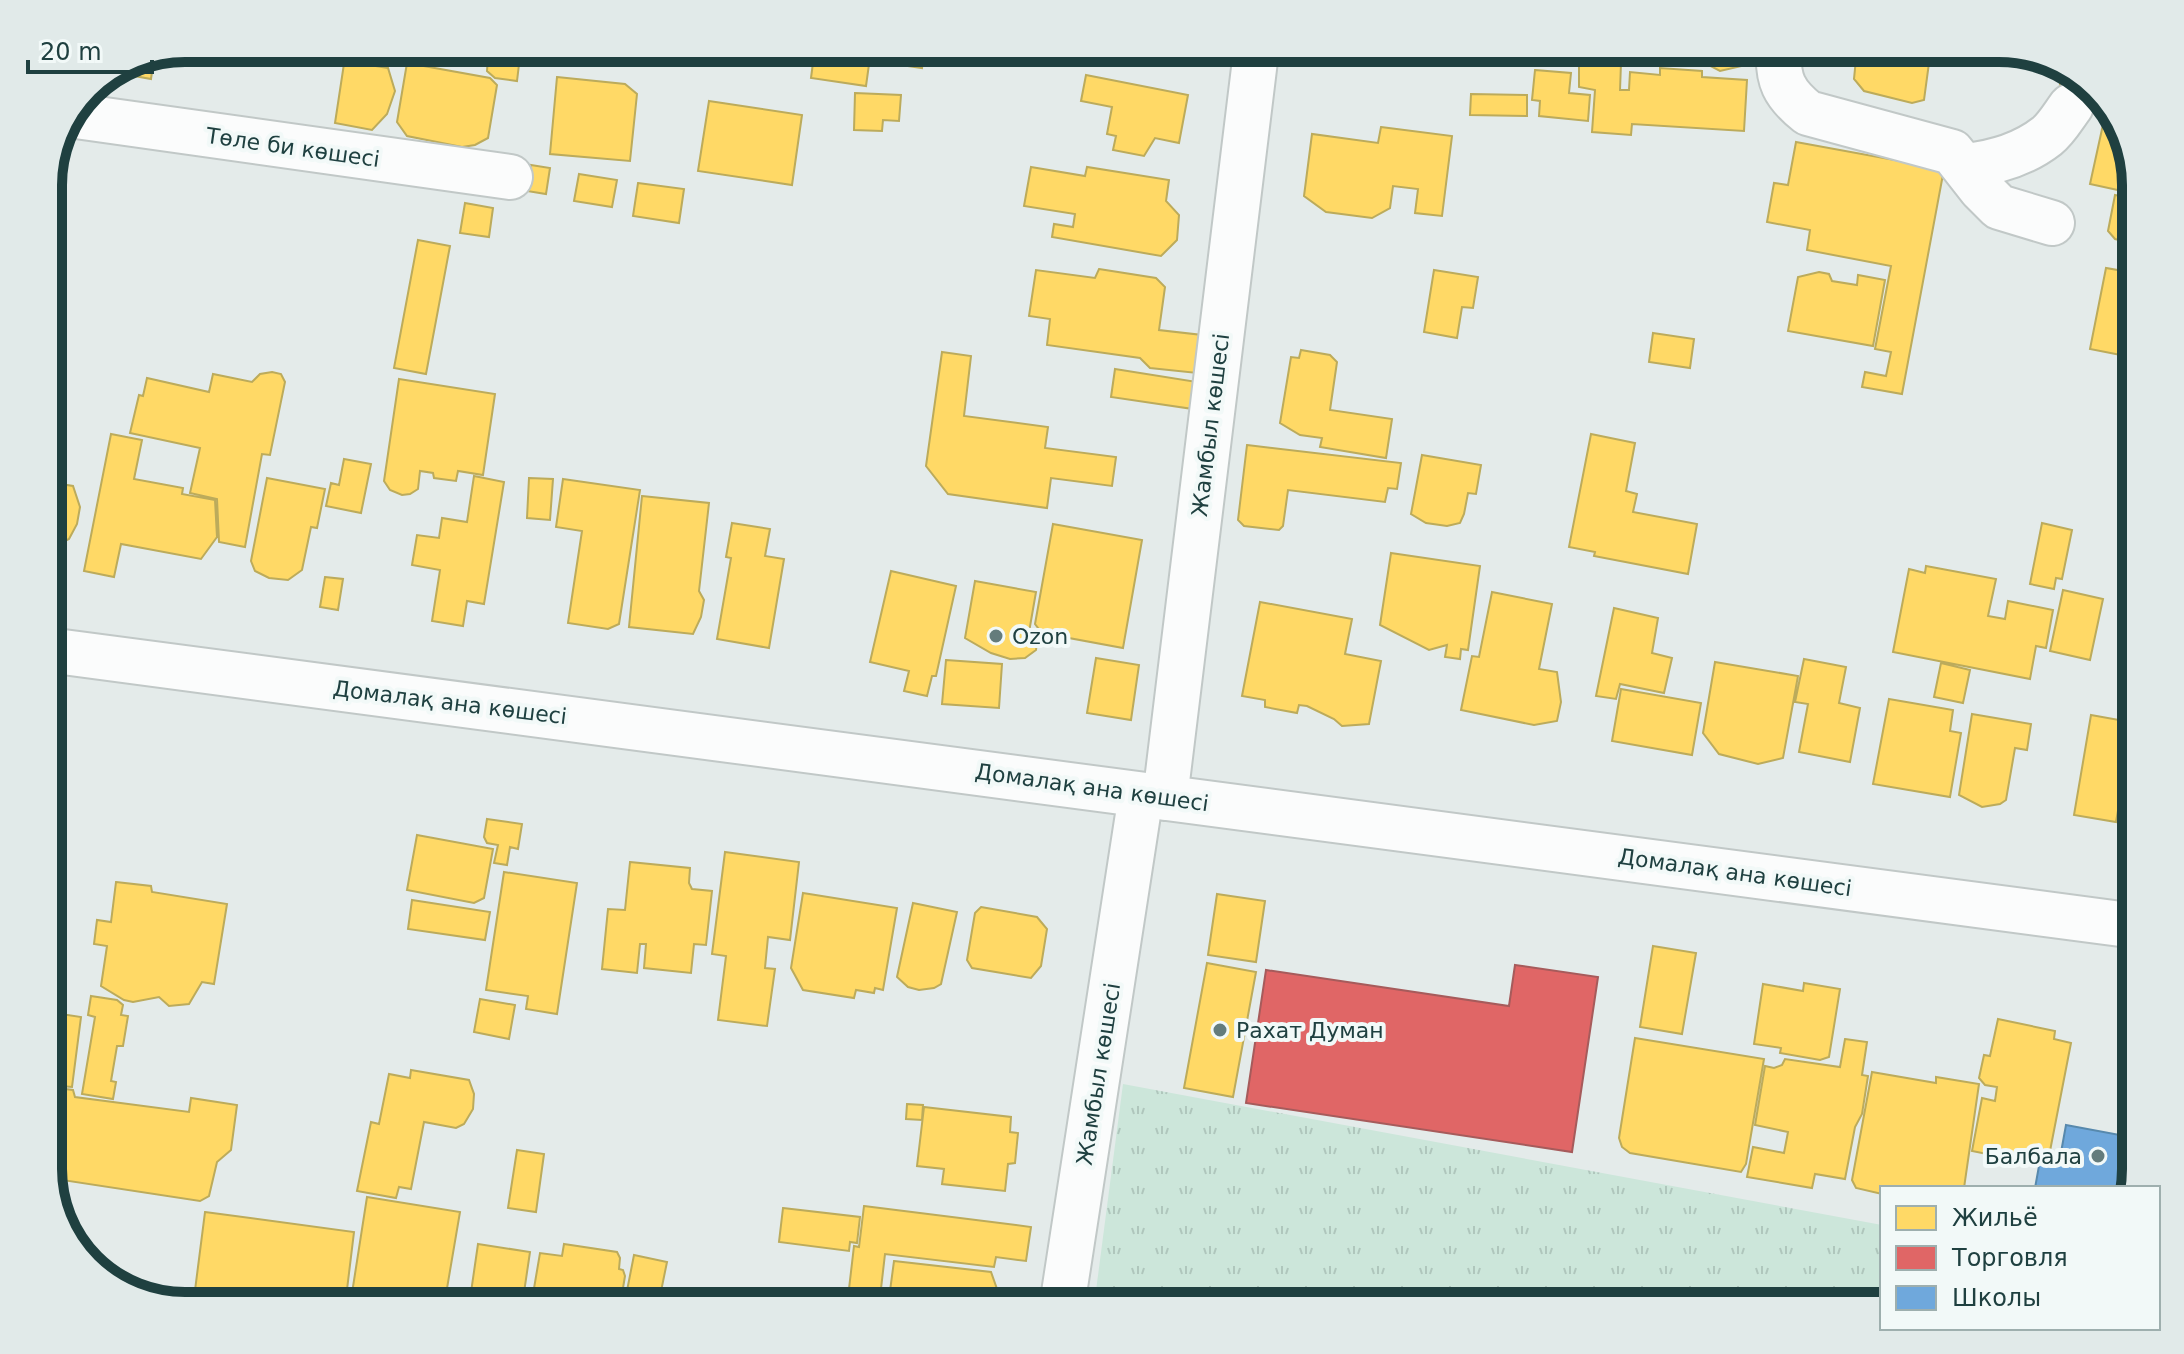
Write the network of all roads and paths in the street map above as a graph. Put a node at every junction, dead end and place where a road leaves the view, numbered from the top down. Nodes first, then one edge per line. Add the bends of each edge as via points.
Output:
1 (1255, 62) edge
2 (1779, 62) edge
3 (2071, 106) dead end
4 (83, 117) edge
5 (1965, 166) junction
6 (510, 177) dead end
7 (2052, 223) dead end
8 (62, 652) edge
9 (1153, 796) junction
10 (2122, 924) edge
11 (1064, 1292) edge

1 - 9 street, Жамбыл көшесі
2 - 5 street via 1778,76 1808,113 1952,152
3 - 5 street via 2049,135 2020,152
4 - 6 street, Төле би көшесі
5 - 7 street via 1999,207
8 - 9 street, Домалақ ана көшесі
9 - 10 street, Домалақ ана көшесі
9 - 11 street, Жамбыл көшесі

